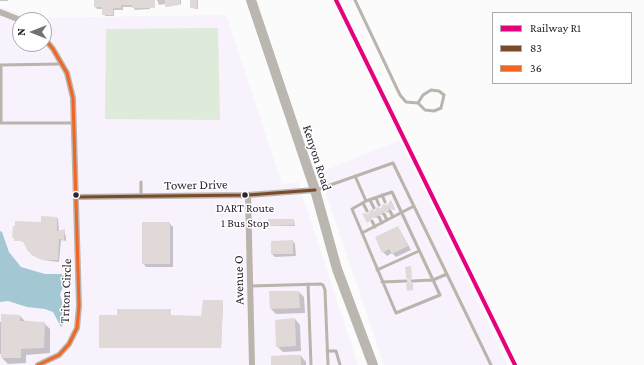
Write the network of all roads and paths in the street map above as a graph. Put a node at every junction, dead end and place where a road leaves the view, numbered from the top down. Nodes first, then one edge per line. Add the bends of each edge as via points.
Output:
1 (251, 0) edge
2 (355, 0) edge
3 (2, 14) edge
4 (12, 17) edge
5 (52, 50) edge
6 (62, 64) junction
7 (1, 65) edge
8 (418, 103) junction
9 (75, 123) junction
10 (355, 176) junction
11 (141, 182) dead end
12 (315, 190) junction
13 (248, 195) junction
14 (382, 195) junction
15 (141, 196) junction
16 (77, 197) junction
17 (376, 198) junction
18 (367, 201) junction
19 (385, 202) dead end
20 (379, 205) dead end
21 (414, 206) junction
22 (374, 208) dead end
23 (367, 211) dead end
24 (390, 212) dead end
25 (402, 213) junction
26 (384, 214) dead end
27 (379, 217) dead end
28 (393, 217) junction
29 (372, 220) dead end
30 (387, 220) junction
31 (382, 223) junction
32 (375, 226) junction
33 (362, 233) junction
34 (420, 251) junction
35 (377, 270) junction
36 (447, 274) junction
37 (433, 280) junction
38 (406, 281) dead end
39 (412, 281) dead end
40 (382, 282) junction
41 (308, 284) junction
42 (250, 286) junction
43 (357, 325) junction
44 (327, 351) junction
45 (38, 365) edge
46 (252, 365) edge
47 (311, 365) edge
48 (328, 365) edge
49 (340, 365) edge
50 (367, 365) edge
51 (373, 365) edge
52 (491, 365) edge

1 - 12 main road, Kenyon Road
2 - 8 lane via 400,95 406,102
3 - 4 street
5 - 6 street, Triton Circle
6 - 7 lane
6 - 9 street, Triton Circle via 71,86
7 - 9 lane via 1,123
8 - 8 lane via 423,95 431,90 444,95 441,108 434,111 425,110
9 - 16 street, Triton Circle
10 - 12 lane
10 - 18 lane
10 - 21 lane via 393,163
11 - 15 lane
12 - 13 street, Tower Drive
12 - 43 main road, Kenyon Road via 337,269
13 - 15 street, Tower Drive
13 - 42 street, Avenue O
14 - 17 lane
14 - 19 lane
14 - 25 lane via 392,192
15 - 16 street, Tower Drive
16 - 45 street, Triton Circle via 77,328 59,355
17 - 18 lane
17 - 20 lane
18 - 22 lane
18 - 23 lane
18 - 33 lane via 352,209
21 - 25 lane
21 - 36 lane
24 - 28 lane
25 - 28 lane
25 - 34 lane
26 - 30 lane
27 - 31 lane
28 - 30 lane
29 - 32 lane
30 - 31 lane
31 - 32 lane
32 - 33 lane
33 - 35 lane
34 - 35 lane
34 - 37 lane
35 - 40 lane
36 - 37 lane
36 - 52 lane
37 - 39 lane
37 - 40 lane via 440,295 396,313
38 - 40 lane
41 - 42 lane
41 - 44 lane via 321,284 325,290
41 - 47 lane
42 - 46 street, Avenue O
43 - 50 main road, Kenyon Road
43 - 51 main road, Kenyon Road
44 - 48 lane
44 - 49 lane via 336,351

